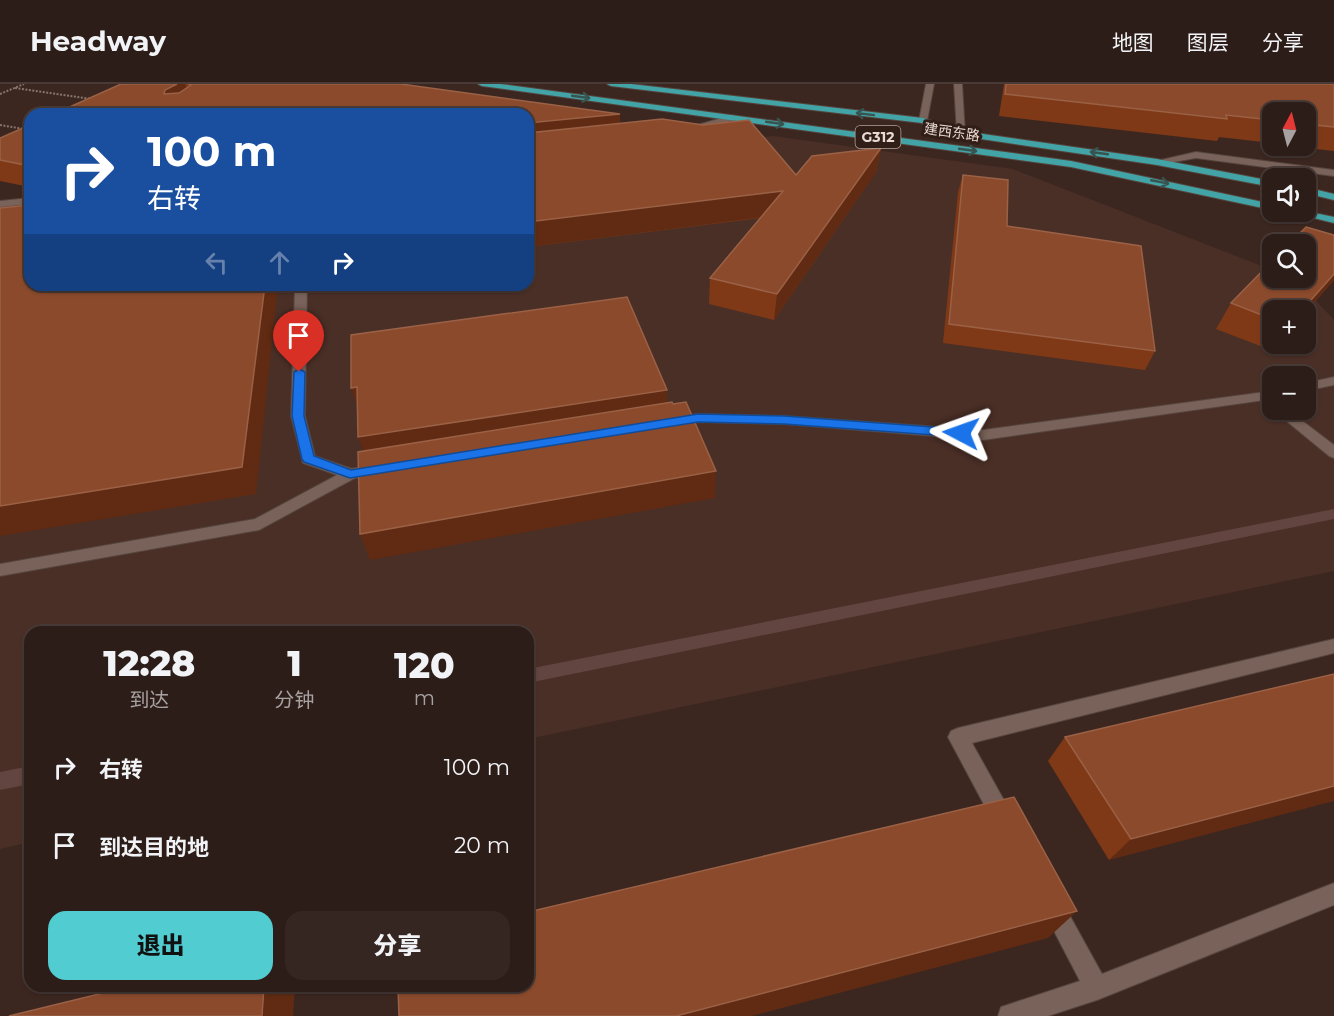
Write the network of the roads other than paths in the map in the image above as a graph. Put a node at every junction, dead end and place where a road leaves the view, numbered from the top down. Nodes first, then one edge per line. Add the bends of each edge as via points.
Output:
1 (482, 84) edge
2 (610, 84) edge
3 (930, 84) edge
4 (958, 84) edge
5 (732, 118) junction
6 (923, 121) junction
7 (961, 133) junction
8 (670, 134) edge
9 (1157, 162) junction
10 (1334, 173) edge
11 (1262, 182) edge
12 (1316, 193) edge
13 (1334, 197) edge
14 (24, 202) edge
15 (0, 204) edge
16 (1262, 205) edge
17 (1316, 216) edge
18 (1334, 220) edge
19 (301, 291) edge
20 (1334, 381) edge
21 (1316, 385) edge
22 (1262, 399) edge
23 (1293, 420) edge
24 (651, 426) edge
25 (1334, 453) edge
26 (397, 466) edge
27 (350, 474) junction
28 (0, 570) edge
29 (1334, 646) edge
30 (1016, 841) edge
31 (1045, 894) edge
32 (1334, 894) edge
33 (1097, 988) junction
34 (1010, 1016) edge

1 -> 5 highway, 建西东路 / G312
6 -> 2 highway, 建西东路 / G312
3 - 6 street
4 - 7 street
5 - 8 street
5 -> 16 highway, 建西东路 / G312 via 1071,164
6 - 7 highway, 建西东路 / G312
9 -> 7 highway, 建西东路 / G312
9 - 10 street via 1196,155
9 - 11 highway, 建西东路 / G312
12 - 13 highway
14 - 15 street
17 - 18 highway
19 - 27 street via 298,416 308,459
20 - 21 street
22 - 24 street via 983,435 784,420 698,418
23 - 25 street
26 - 27 street
27 - 28 street via 259,524
29 - 30 street via 958,737
31 - 33 street
32 - 33 street
33 - 34 street

